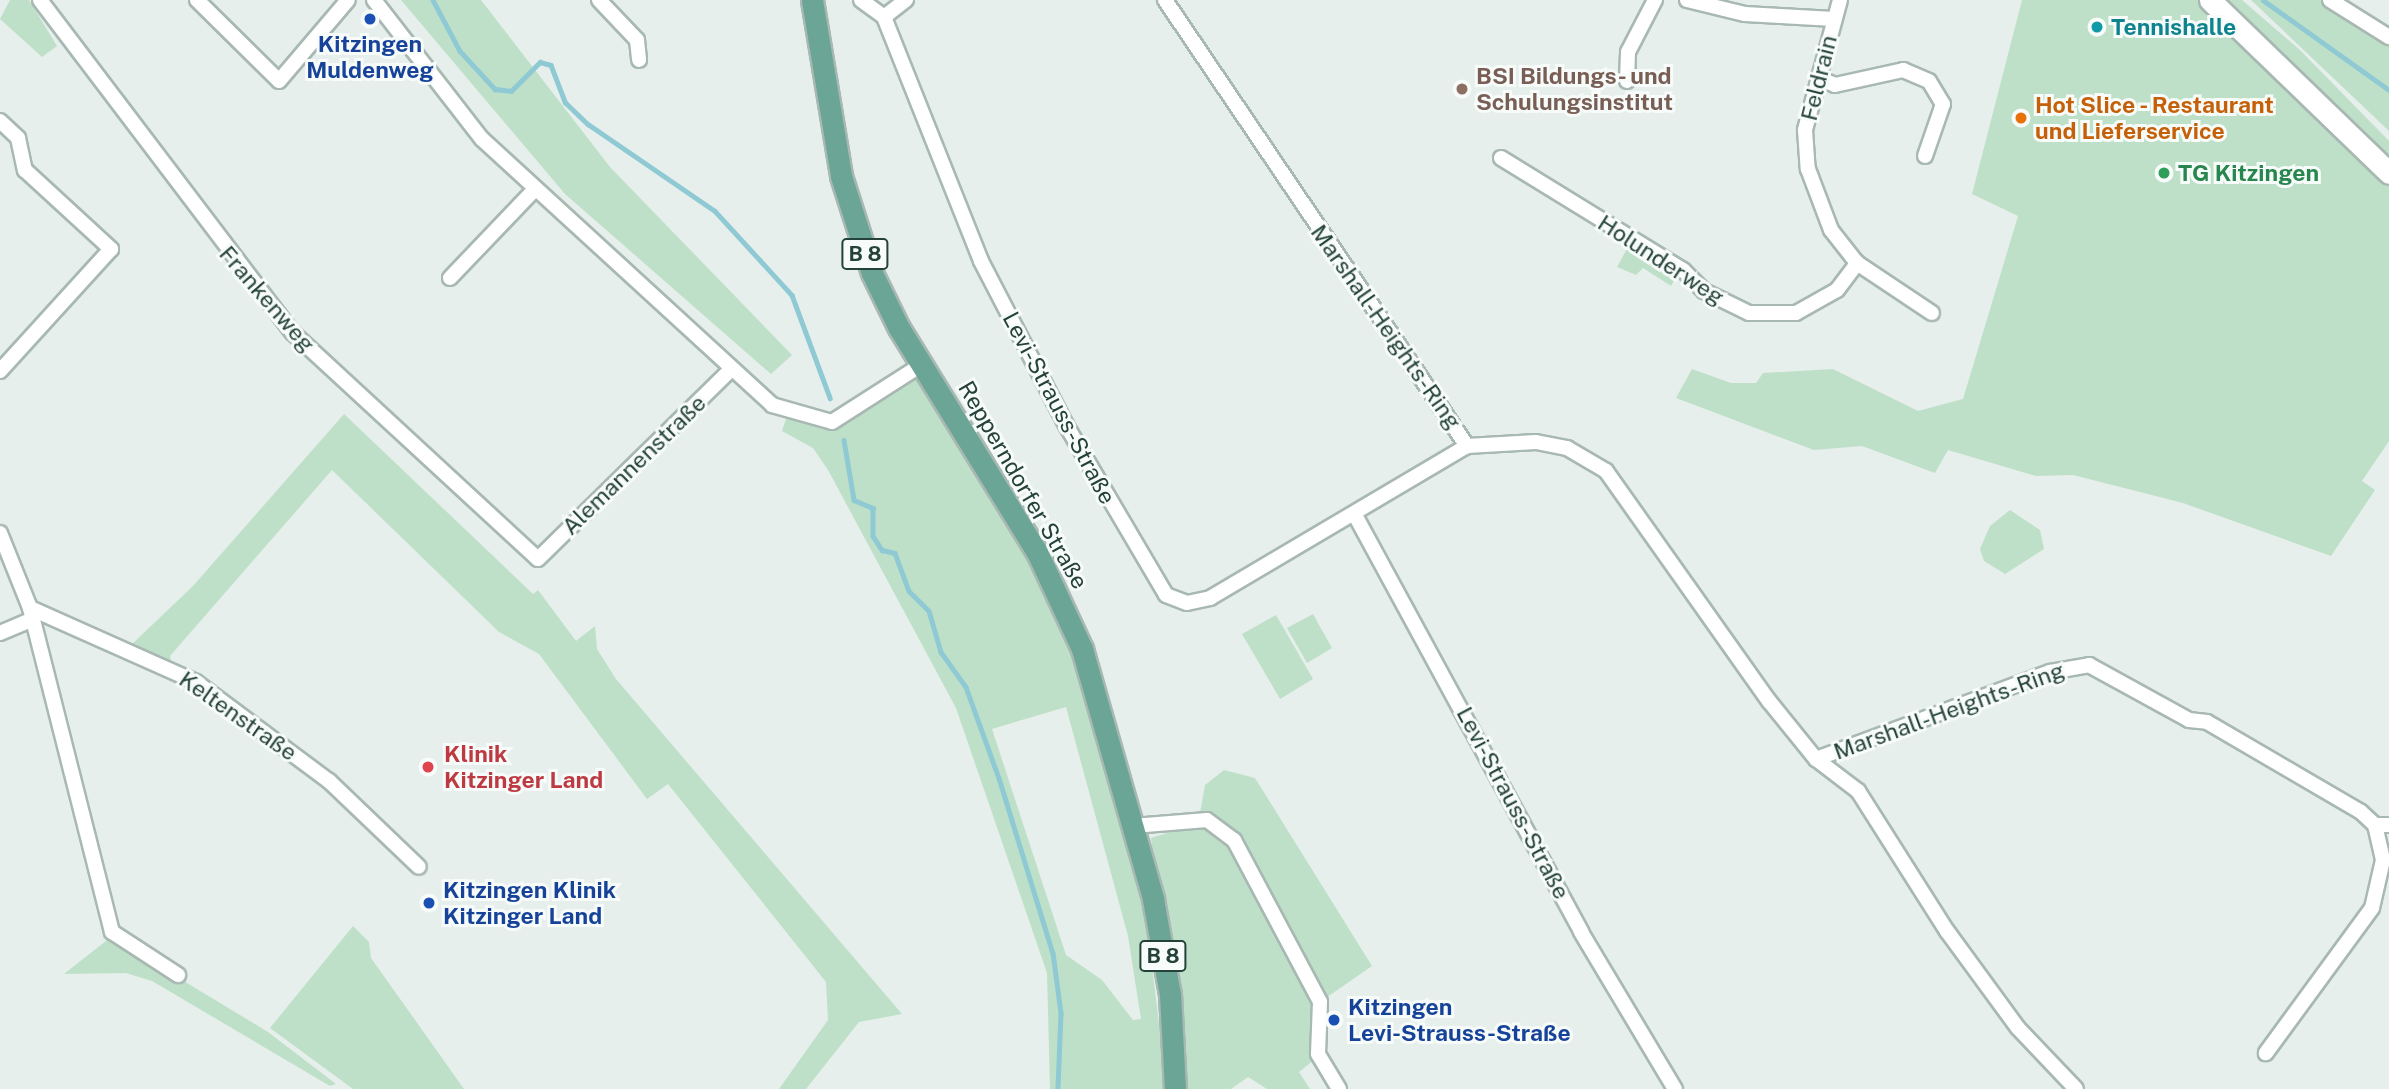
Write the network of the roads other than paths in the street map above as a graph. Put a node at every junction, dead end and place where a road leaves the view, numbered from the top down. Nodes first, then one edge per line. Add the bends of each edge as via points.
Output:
1 (40, 0) edge
2 (197, 0) edge
3 (348, 0) edge
4 (374, 0) edge
5 (599, 0) edge
6 (812, 0) edge
7 (861, 0) edge
8 (906, 0) edge
9 (1165, 0) edge
10 (1655, 0) edge
11 (1687, 0) edge
12 (1840, 0) edge
13 (2210, 0) edge
14 (2330, 0) edge
15 (884, 17) junction
16 (1834, 19) junction
17 (2389, 37) edge
18 (639, 60) dead end
19 (1818, 78) junction
20 (1627, 81) dead end
21 (0, 121) edge
22 (1925, 156) dead end
23 (1501, 158) dead end
24 (2389, 173) edge
25 (535, 189) junction
26 (1857, 264) junction
27 (450, 278) dead end
28 (1933, 313) dead end
29 (921, 365) junction
30 (0, 370) edge
31 (730, 370) junction
32 (1467, 446) junction
33 (1356, 515) junction
34 (0, 533) edge
35 (538, 559) joint
36 (31, 614) junction
37 (0, 633) edge
38 (1816, 759) junction
39 (2382, 825) edge
40 (1133, 826) junction
41 (419, 867) dead end
42 (178, 975) dead end
43 (2266, 1053) dead end
44 (2070, 1087) edge
45 (1175, 1089) edge
46 (1339, 1089) edge
47 (1675, 1089) edge

1 - 35 street, Frankenweg via 293,333
2 - 3 street via 279,81
4 - 25 street via 447,100
5 - 18 street via 637,40
6 - 29 main road, Repperndorfer Straße / B 8 via 850,213 886,302
7 - 15 street
8 - 15 street
9 - 32 street, Marshall-Heights-Ring
10 - 20 street via 1628,52
11 - 16 street via 1745,14
12 - 16 street, Feldrain
13 - 24 main road
14 - 17 street
15 - 33 street, Levi-Strauss-Straße via 981,261 1066,425 1166,595 1187,603 1210,598
16 - 19 street, Feldrain
19 - 22 street via 1835,85 1903,70 1929,81 1943,104
19 - 26 street, Feldrain via 1805,130 1808,169 1831,230
21 - 30 street via 18,138 25,170 111,249
23 - 26 street, Holunderweg via 1683,270 1704,291 1749,313 1796,313 1837,290
25 - 27 street
25 - 31 street
26 - 28 street, Feldrain
29 - 31 street via 832,422 772,405
29 - 40 main road, Repperndorfer Straße / B 8 via 1013,510 1067,614
31 - 35 street, Alemannenstraße
32 - 33 street, Levi-Strauss-Straße
32 - 38 street, Marshall-Heights-Ring via 1536,442 1567,448 1606,471
33 - 47 street, Levi-Strauss-Straße via 1581,932
34 - 36 street
36 - 37 street
36 - 41 street, Keltenstraße via 196,682 329,781
36 - 42 street via 112,932
38 - 39 street, Marshall-Heights-Ring via 2059,669 2089,665 2189,720 2207,722
38 - 44 street, Marshall-Heights-Ring via 1858,791 1947,931
39 - 43 street, Marshall-Heights-Ring via 2383,869 2372,908
40 - 45 main road, Repperndorfer Straße / B 8 via 1168,982
40 - 46 street via 1207,820 1234,840 1320,1002 1318,1055

